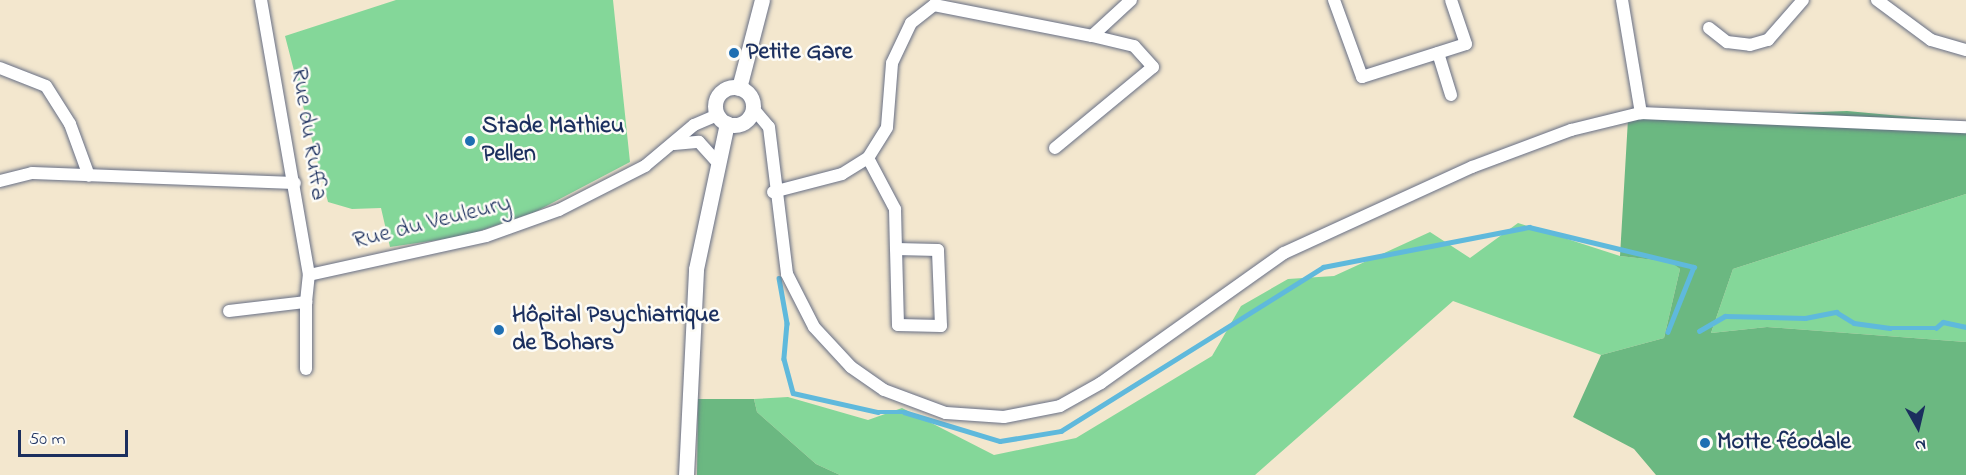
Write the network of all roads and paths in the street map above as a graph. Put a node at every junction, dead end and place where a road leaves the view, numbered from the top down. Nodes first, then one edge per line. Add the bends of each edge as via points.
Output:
1 (261, 0) edge
2 (762, 0) edge
3 (998, 0) edge
4 (1131, 0) edge
5 (1334, 0) edge
6 (1451, 0) edge
7 (1622, 0) edge
8 (1803, 0) edge
9 (1877, 0) edge
10 (990, 12) junction
11 (1709, 28) dead end
12 (1092, 36) junction
13 (1966, 50) edge
14 (1438, 53) junction
15 (0, 68) edge
16 (740, 88) junction
17 (1451, 95) dead end
18 (752, 107) junction
19 (1641, 113) junction
20 (722, 119) junction
21 (1966, 128) edge
22 (673, 144) junction
23 (1055, 148) dead end
24 (868, 158) junction
25 (716, 161) junction
26 (89, 176) junction
27 (0, 181) edge
28 (295, 183) junction
29 (773, 192) junction
30 (896, 249) junction
31 (309, 275) junction
32 (306, 302) junction
33 (229, 310) dead end
34 (306, 369) dead end
35 (686, 475) edge

1 - 28 street, Rue du Ruffa
2 - 16 street
3 - 10 street
4 - 12 street
5 - 14 street via 1362,77
6 - 14 street via 1466,44
7 - 19 street
8 - 11 street via 1768,40 1750,45 1727,42
9 - 13 street via 1931,40 1958,52
10 - 12 street
10 - 24 street via 934,5 910,23 892,63 887,127
12 - 23 street via 1134,46 1153,67
14 - 17 street
15 - 26 street via 46,86 70,124
16 - 18 street
16 - 20 street via 719,94
18 - 20 street via 744,121
18 - 29 street via 769,127
19 - 21 street
19 - 29 street via 1571,130 1376,208 1284,253 1101,383 1060,406 1004,417 946,413 884,390 851,368 814,327 787,274
20 - 22 street, Rue du Veuleury via 694,125
20 - 25 street
22 - 25 street via 699,142
22 - 31 street, Rue du Veuleury via 645,166 559,210 486,236
24 - 29 street via 842,174
24 - 30 street via 895,209
25 - 35 street via 696,269
26 - 27 street via 32,173
26 - 28 street
28 - 31 street, Rue du Ruffa
30 - 30 street via 898,325 941,326 938,250
31 - 32 street, Rue du Ruffa
32 - 33 street
32 - 34 street, Rue du Ruffa

